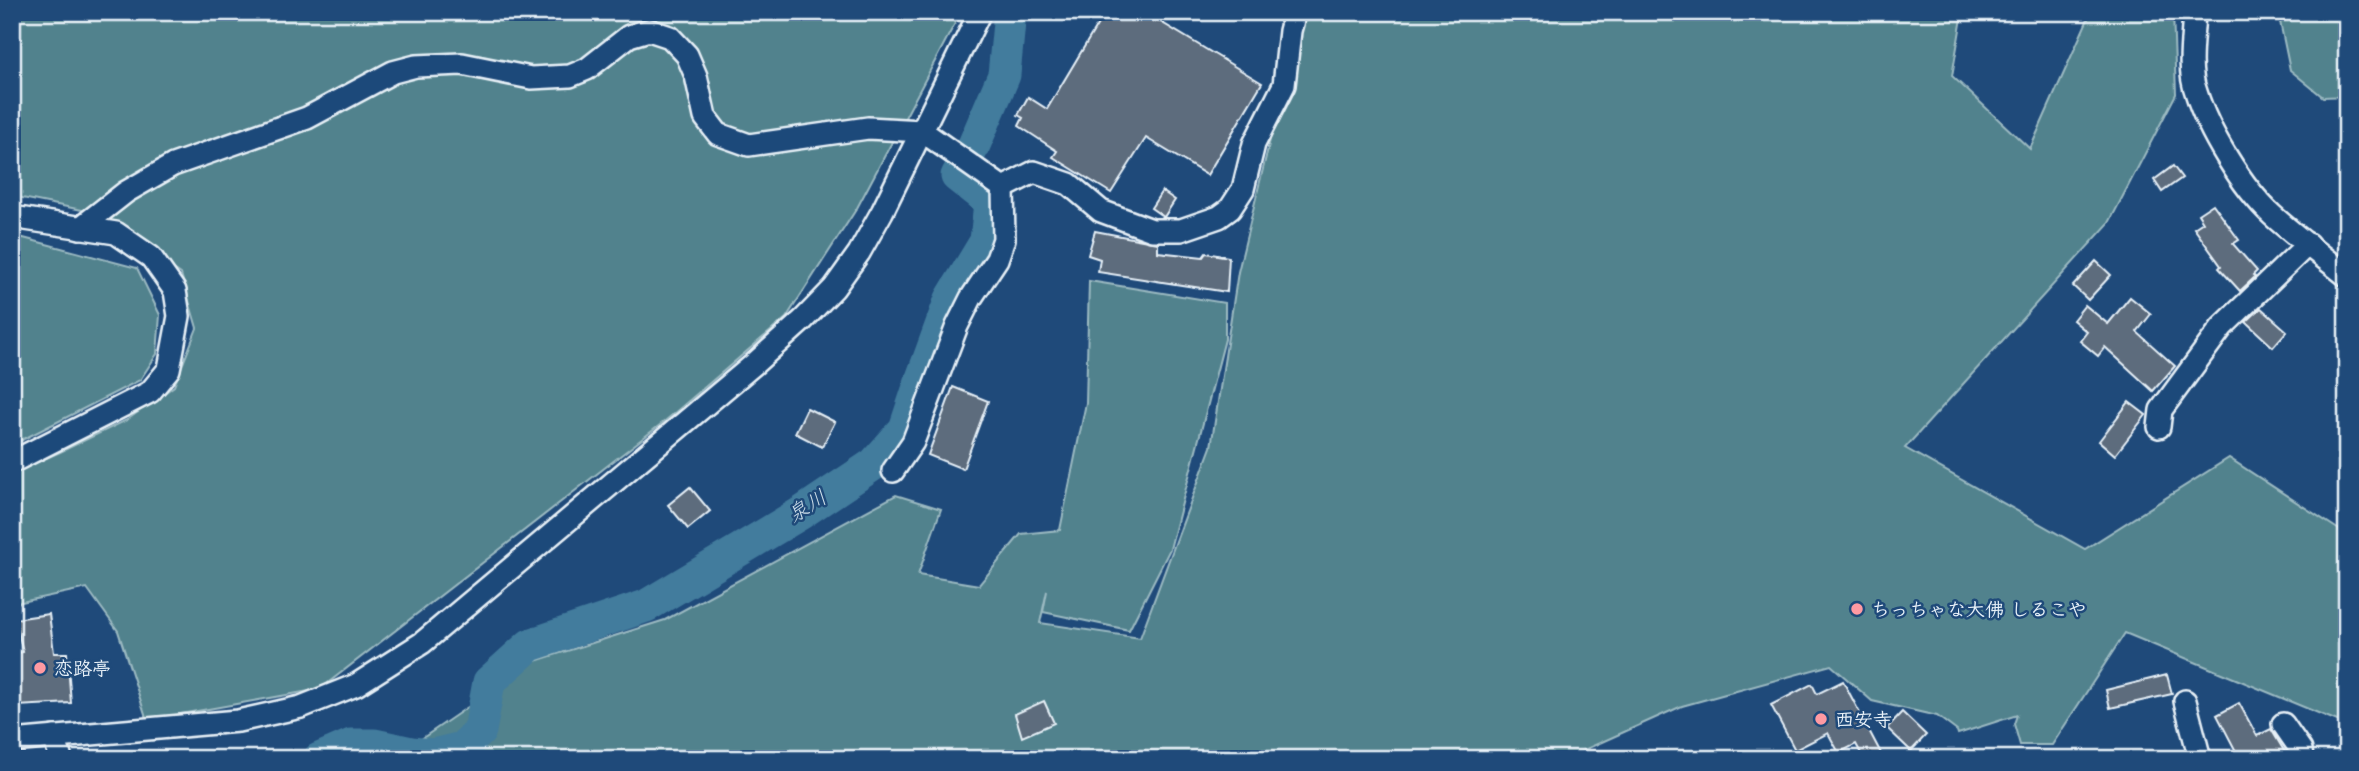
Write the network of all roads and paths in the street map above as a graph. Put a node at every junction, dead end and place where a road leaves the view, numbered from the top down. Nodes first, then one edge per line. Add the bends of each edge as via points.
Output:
1 (980, 12) edge
2 (1295, 12) edge
3 (2194, 12) edge
4 (922, 131) junction
5 (1003, 188) junction
6 (12, 218) edge
7 (80, 228) junction
8 (2308, 244) junction
9 (2347, 276) edge
10 (2159, 427) dead end
11 (12, 462) edge
12 (893, 471) dead end
13 (2185, 701) dead end
14 (2283, 724) dead end
15 (54, 737) junction
16 (12, 741) edge
17 (61, 759) edge
18 (2200, 759) edge
19 (2302, 759) edge

1 - 4 street
2 - 5 street via 1284,85 1254,144 1243,189 1219,217 1181,230 1152,230 1101,211 1069,184 1034,172
3 - 8 street via 2191,61 2195,91 2223,150 2271,214
4 - 5 street
4 - 7 street via 868,128 749,145 718,134 705,117 687,55 670,37 649,30 629,36 587,69 570,76 531,78 462,64 393,72 307,118 173,165 126,192
4 - 15 street via 859,253 803,320 422,643 356,685 301,707 238,721
5 - 12 street via 1004,239 997,258 957,326 912,442
6 - 7 street
7 - 11 street via 116,233 151,257 175,291 179,316 169,369 150,392
8 - 9 street
8 - 10 street via 2222,327 2161,410
13 - 18 street
14 - 19 street
15 - 16 street
15 - 17 street

